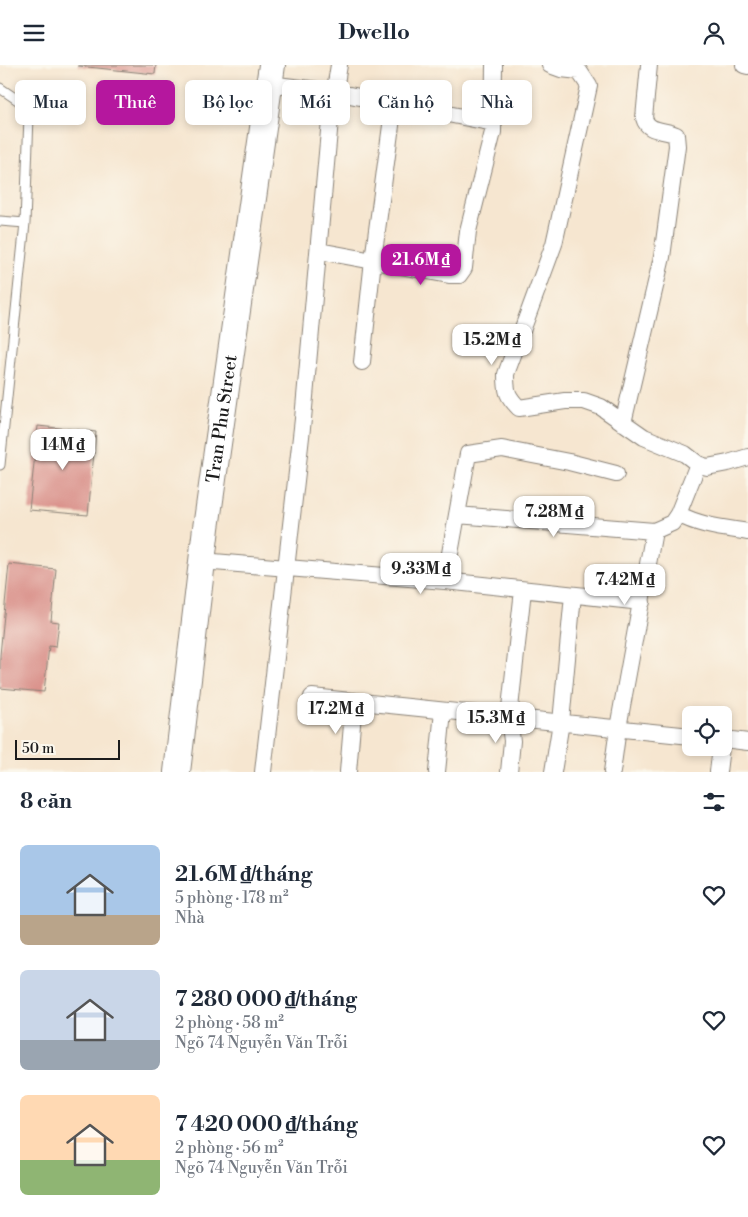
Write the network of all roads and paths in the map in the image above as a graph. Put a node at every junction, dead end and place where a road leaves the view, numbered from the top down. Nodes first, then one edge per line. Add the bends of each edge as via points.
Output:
1 (339, 65) edge
2 (494, 65) edge
3 (550, 65) edge
4 (649, 65) edge
5 (744, 65) edge
6 (748, 66) edge
7 (270, 74) edge
8 (291, 80) edge
9 (336, 80) edge
10 (494, 80) edge
11 (0, 88) edge
12 (331, 125) edge
13 (391, 125) edge
14 (494, 125) edge
15 (0, 221) edge
16 (25, 223) junction
17 (319, 251) junction
18 (373, 260) junction
19 (362, 362) dead end
20 (623, 423) junction
21 (748, 457) edge
22 (698, 463) junction
23 (0, 465) edge
24 (616, 474) dead end
25 (678, 514) junction
26 (457, 515) junction
27 (654, 531) junction
28 (748, 532) edge
29 (202, 561) junction
30 (286, 569) junction
31 (445, 581) junction
32 (523, 590) junction
33 (573, 595) junction
34 (642, 602) junction
35 (312, 697) dead end
36 (354, 701) junction
37 (443, 711) junction
38 (509, 717) junction
39 (561, 723) junction
40 (618, 728) junction
41 (682, 735) edge
42 (732, 740) edge
43 (748, 742) edge
44 (720, 756) edge
45 (177, 772) edge
46 (263, 772) edge
47 (348, 772) edge
48 (437, 772) edge
49 (509, 772) edge
50 (553, 772) edge
51 (612, 772) edge
52 (718, 772) edge

1 - 9 street
2 - 10 street
3 - 20 street via 579,71 589,87 554,244 506,374 506,390 519,408 584,401 601,407
4 - 20 street via 646,124 676,135 677,146 662,257
5 - 6 street
7 - 8 street
7 - 29 main road, Tran Phu Street
11 - 16 lane via 22,103 29,116
12 - 17 street
13 - 18 street
14 - 18 street via 468,231 464,269 459,275
15 - 16 lane
16 - 23 lane
17 - 18 street
17 - 30 street
18 - 19 street
20 - 22 street
21 - 22 street via 707,467
22 - 25 street
24 - 26 street via 502,449 468,454
25 - 27 street via 672,523
25 - 28 street via 704,524
26 - 27 street
26 - 31 street
27 - 34 street
29 - 30 street
29 - 45 main road, Tran Phu Street
30 - 31 street
30 - 46 street
31 - 32 street
32 - 33 street
32 - 38 street
33 - 34 street
33 - 39 street
34 - 40 street
35 - 36 street
36 - 37 street
36 - 47 street
37 - 38 street
37 - 48 street
38 - 39 street
38 - 49 street via 512,741
39 - 40 street
39 - 50 street
40 - 41 street
40 - 51 street
42 - 43 street
44 - 52 street

